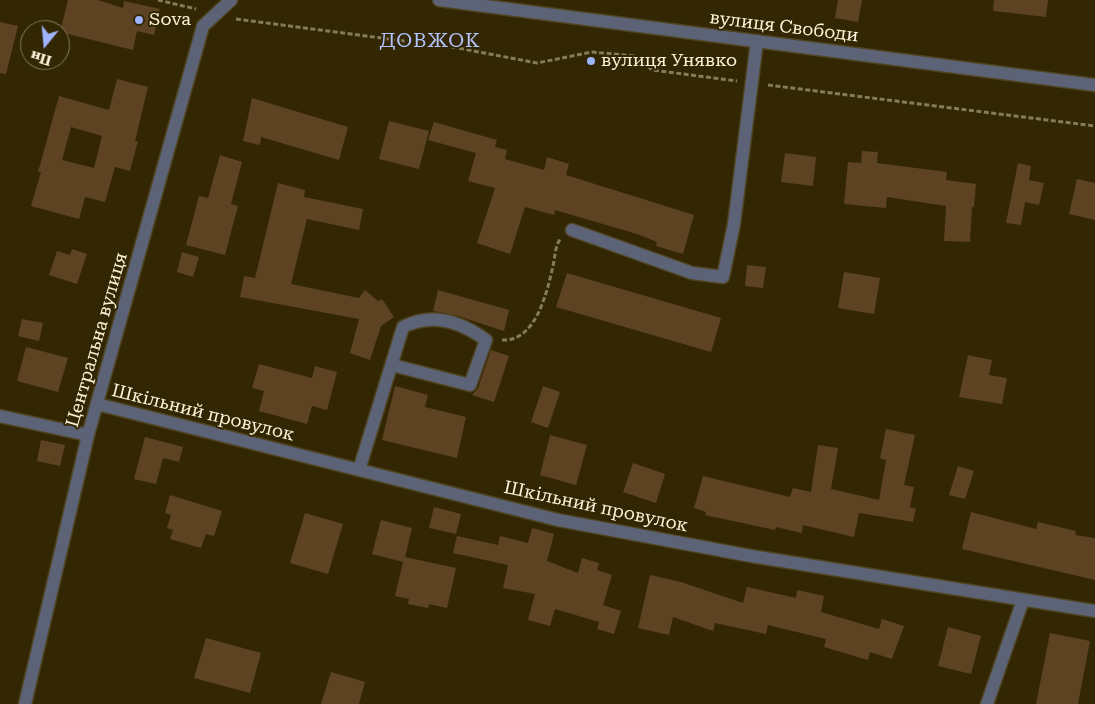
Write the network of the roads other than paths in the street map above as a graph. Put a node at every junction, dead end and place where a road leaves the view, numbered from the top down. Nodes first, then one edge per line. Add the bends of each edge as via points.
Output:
1 (232, 0) edge
2 (439, 0) edge
3 (757, 41) junction
4 (1095, 85) edge
5 (572, 230) road end
6 (392, 365) junction
7 (97, 404) junction
8 (0, 416) edge
9 (88, 435) junction
10 (359, 470) junction
11 (1023, 600) junction
12 (1095, 611) edge
13 (24, 704) edge
14 (988, 704) edge

1 - 7 street, Центральна вулиця via 203,26
2 - 3 street, вулиця Свободи
3 - 4 street, вулиця Свободи
3 - 5 street via 734,224 723,277 692,273
6 - 6 street via 470,384 486,340 462,327 434,318 415,321 403,327
6 - 10 street
7 - 9 street, Центральна вулиця
7 - 10 street, Шкільний провулок
8 - 9 street
9 - 13 street, Центральна вулиця
10 - 11 street, Шкільний провулок via 558,520 751,556
11 - 12 street, Шкільний провулок
11 - 14 street

